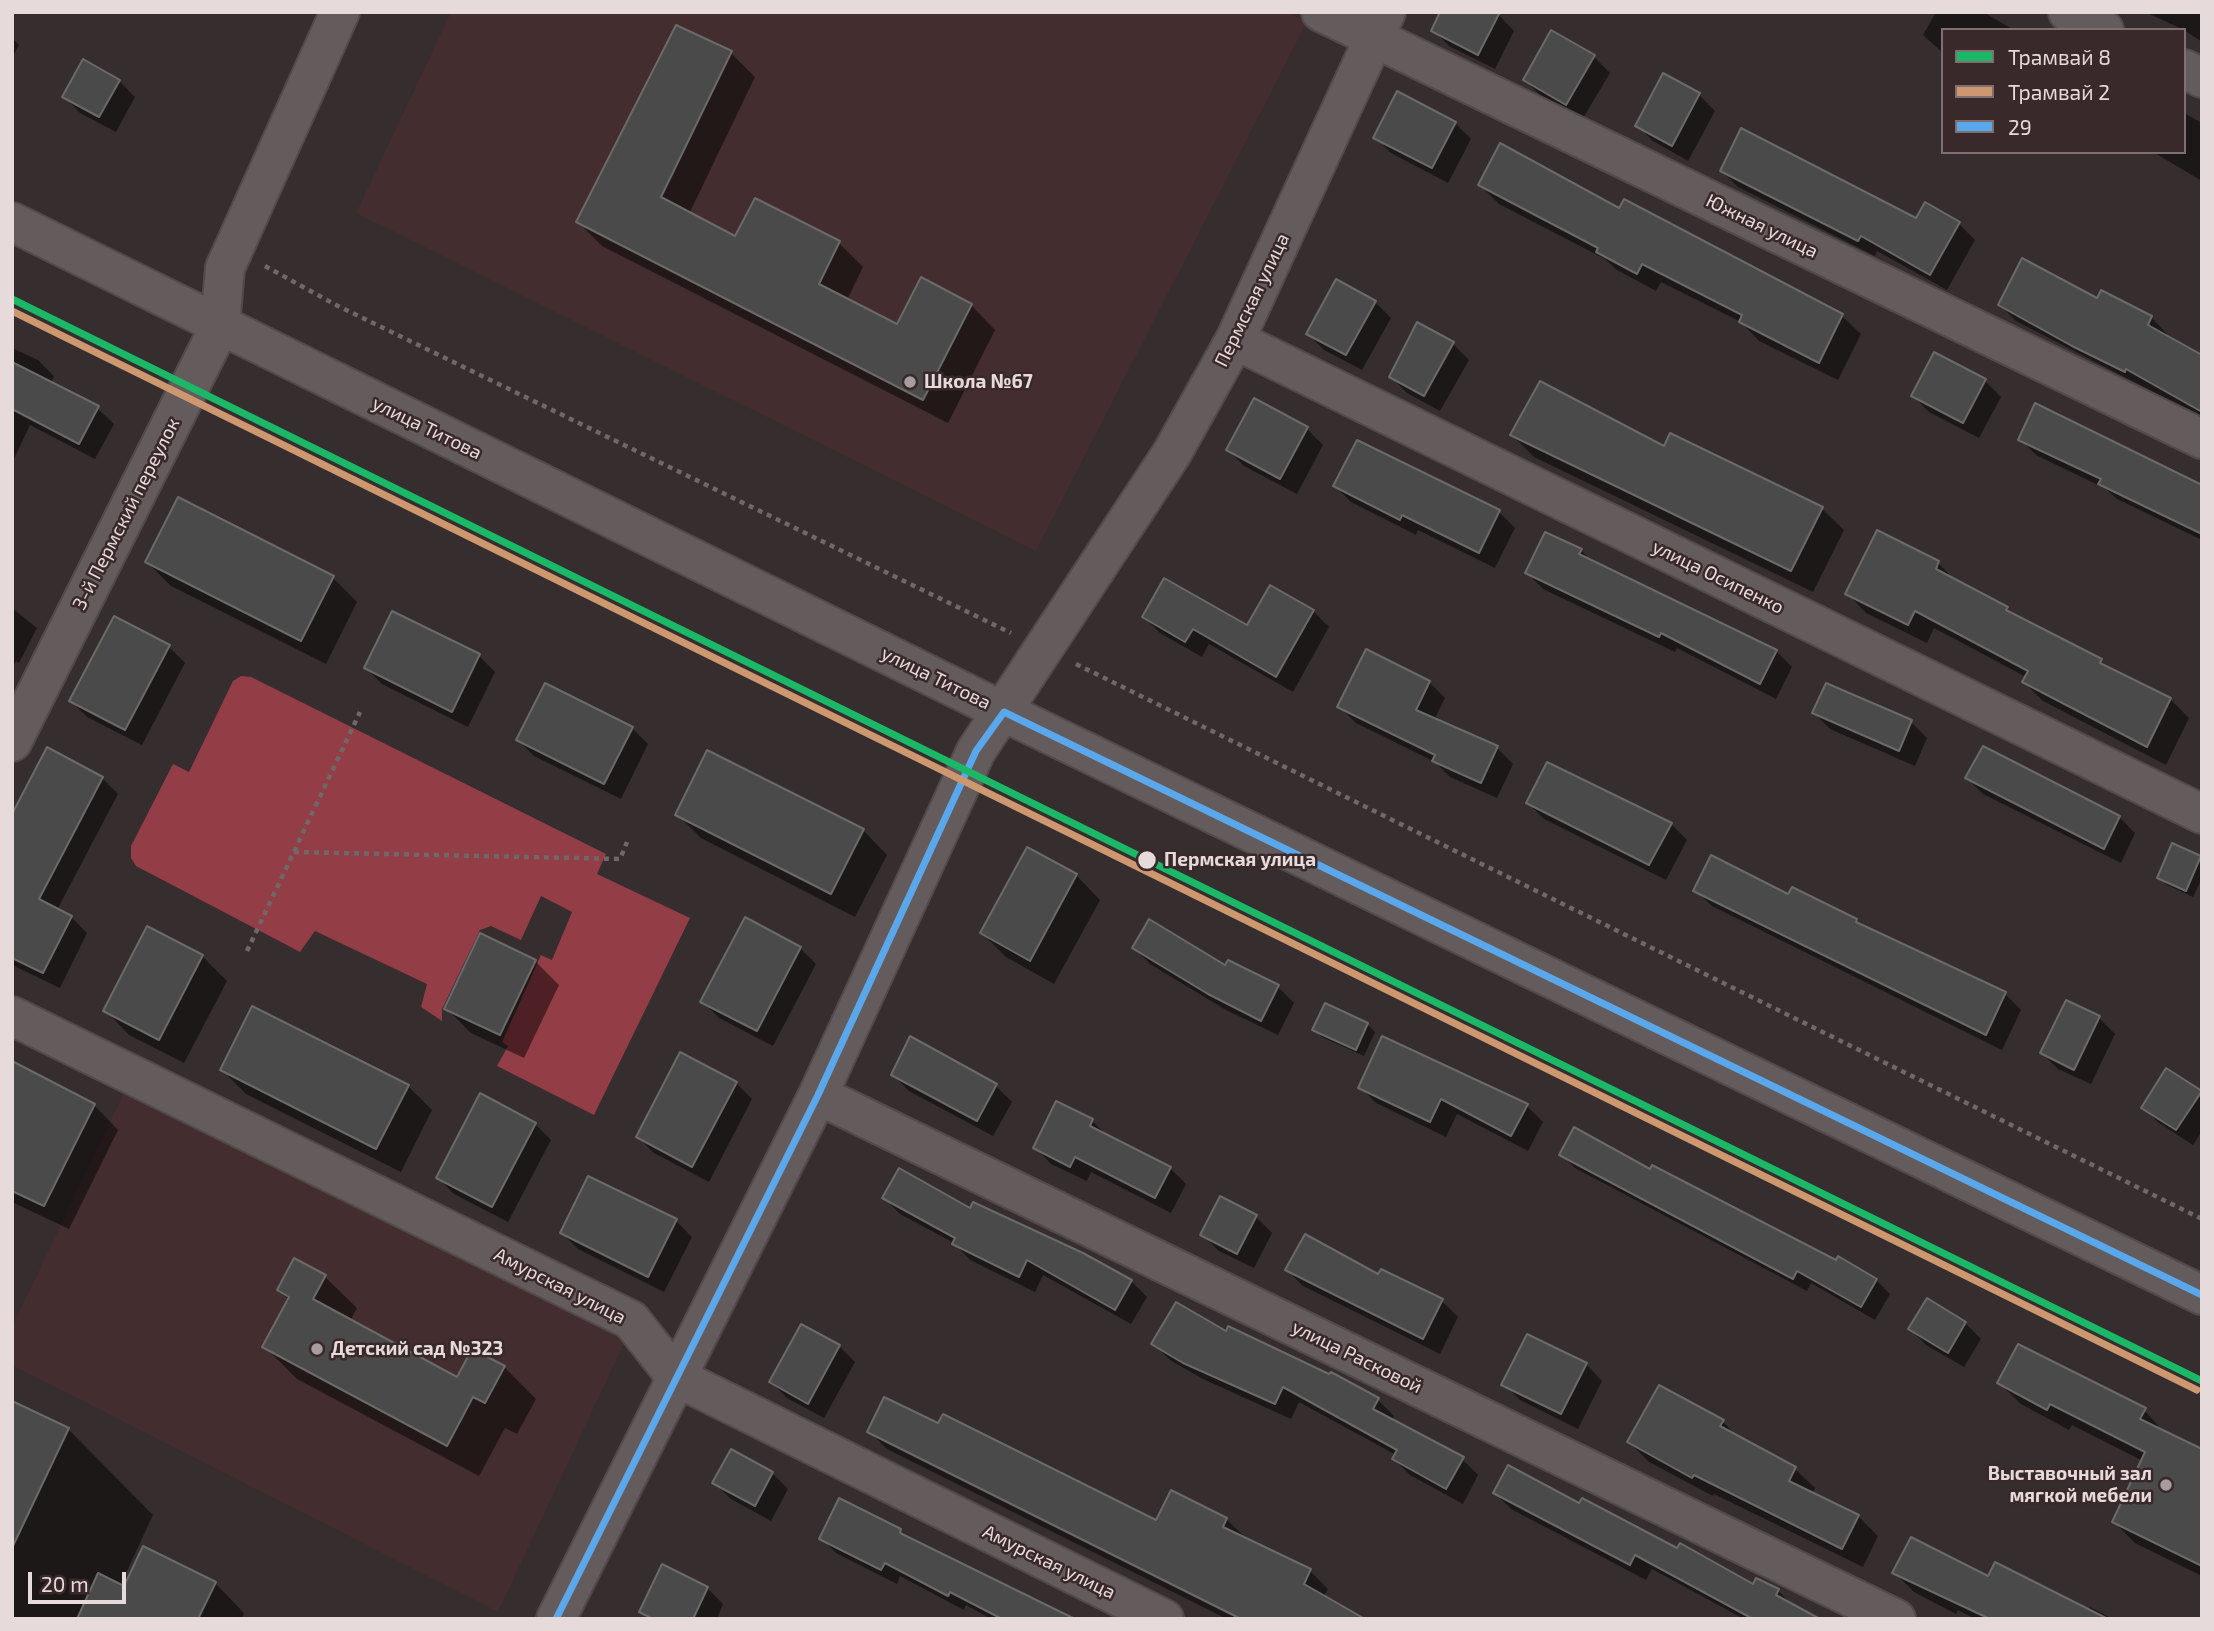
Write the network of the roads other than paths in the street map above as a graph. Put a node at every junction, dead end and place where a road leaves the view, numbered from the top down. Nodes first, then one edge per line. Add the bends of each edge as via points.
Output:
1 (340, 12) edge
2 (1321, 12) edge
3 (2068, 12) edge
4 (1380, 25) edge
5 (2100, 28) edge
6 (2186, 70) edge
7 (2202, 78) edge
8 (12, 222) edge
9 (220, 326) junction
10 (1235, 340) junction
11 (2202, 439) edge
12 (23, 691) edge
13 (1004, 712) junction
14 (12, 742) edge
15 (2202, 814) edge
16 (12, 1016) edge
17 (818, 1095) junction
18 (2202, 1295) edge
19 (676, 1377) junction
20 (556, 1619) edge
21 (1164, 1619) edge
22 (1896, 1619) edge

1 - 9 street, 3-й Пермский переулок via 225,268
2 - 4 street, Южная улица
3 - 5 street
4 - 10 street, Пермская улица
4 - 11 street, Южная улица
6 - 7 street
8 - 9 street, улица Титова
9 - 12 street, 3-й Пермский переулок
9 - 13 street, улица Титова
10 - 13 street, Пермская улица via 1172,453
10 - 15 street, улица Осипенко
12 - 14 street, 3-й Пермский переулок
13 - 17 street, Пермская улица via 972,761
13 - 18 street, улица Титова
16 - 19 street, Амурская улица via 631,1321
17 - 19 street, Пермская улица
17 - 22 street, улица Расковой
19 - 20 street, Пермская улица
19 - 21 street, Амурская улица

